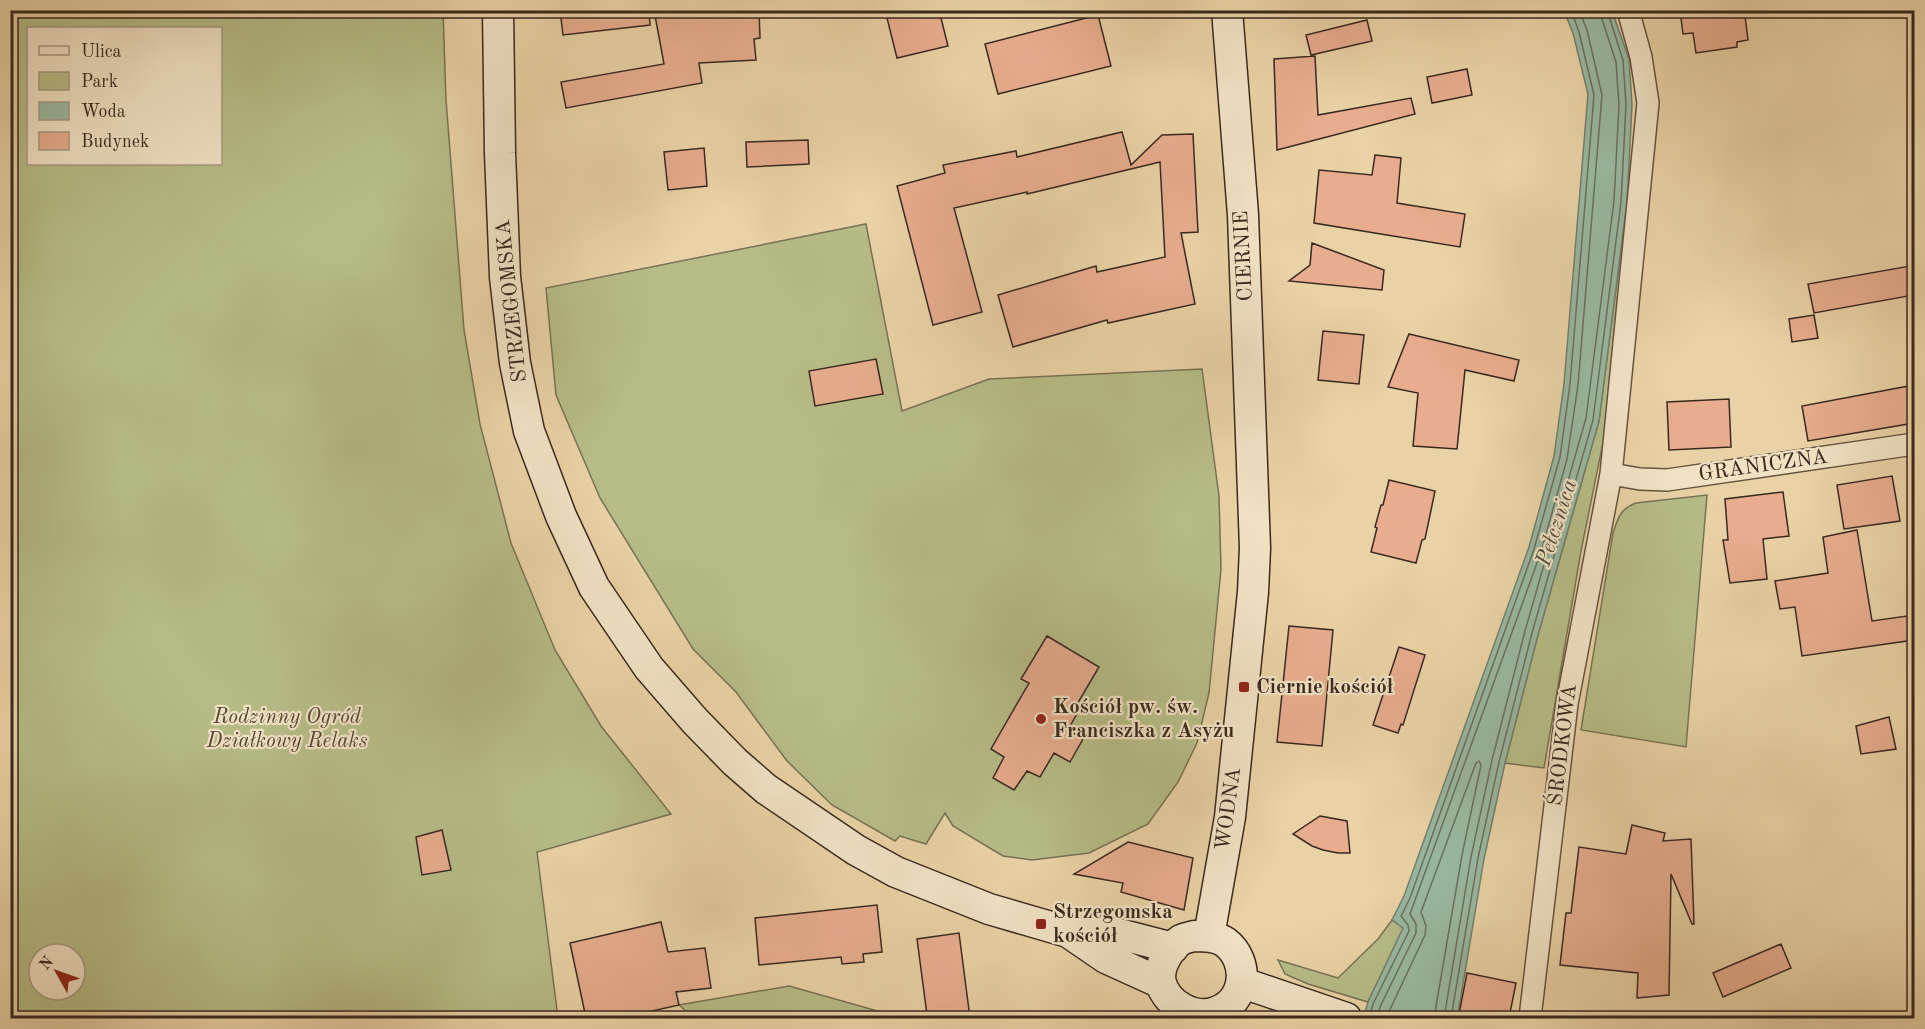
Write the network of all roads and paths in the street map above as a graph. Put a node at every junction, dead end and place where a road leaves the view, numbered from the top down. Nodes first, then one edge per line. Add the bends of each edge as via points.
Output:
1 (498, 10) edge
2 (1227, 10) edge
3 (1628, 10) edge
4 (1914, 444) edge
5 (1611, 474) junction
6 (1254, 501) joint
7 (1068, 932) junction
8 (1209, 936) junction
9 (1173, 948) junction
10 (1243, 983) junction
11 (1169, 1001) edge
12 (1332, 1014) edge
13 (1213, 1016) edge
14 (1530, 1018) edge

1 - 7 main road, STRZEGOMSKA via 505,277 515,363 529,431 561,516 594,587 649,668 695,721 775,795 896,872 989,909
2 - 6 main road, CIERNIE via 1243,215
3 - 5 street via 1648,103
4 - 5 street, GRANICZNA via 1667,480
5 - 14 street, ŚRODKOWA via 1567,704
6 - 8 main road, WODNA via 1253,592 1240,732
7 - 9 main road, STRZEGOMSKA via 1115,933
7 - 11 main road, STRZEGOMSKA
8 - 9 main road via 1182,939
8 - 10 main road via 1224,941 1235,952
9 - 11 main road via 1163,963
10 - 12 main road
10 - 13 main road via 1235,998
11 - 13 main road via 1188,1012

